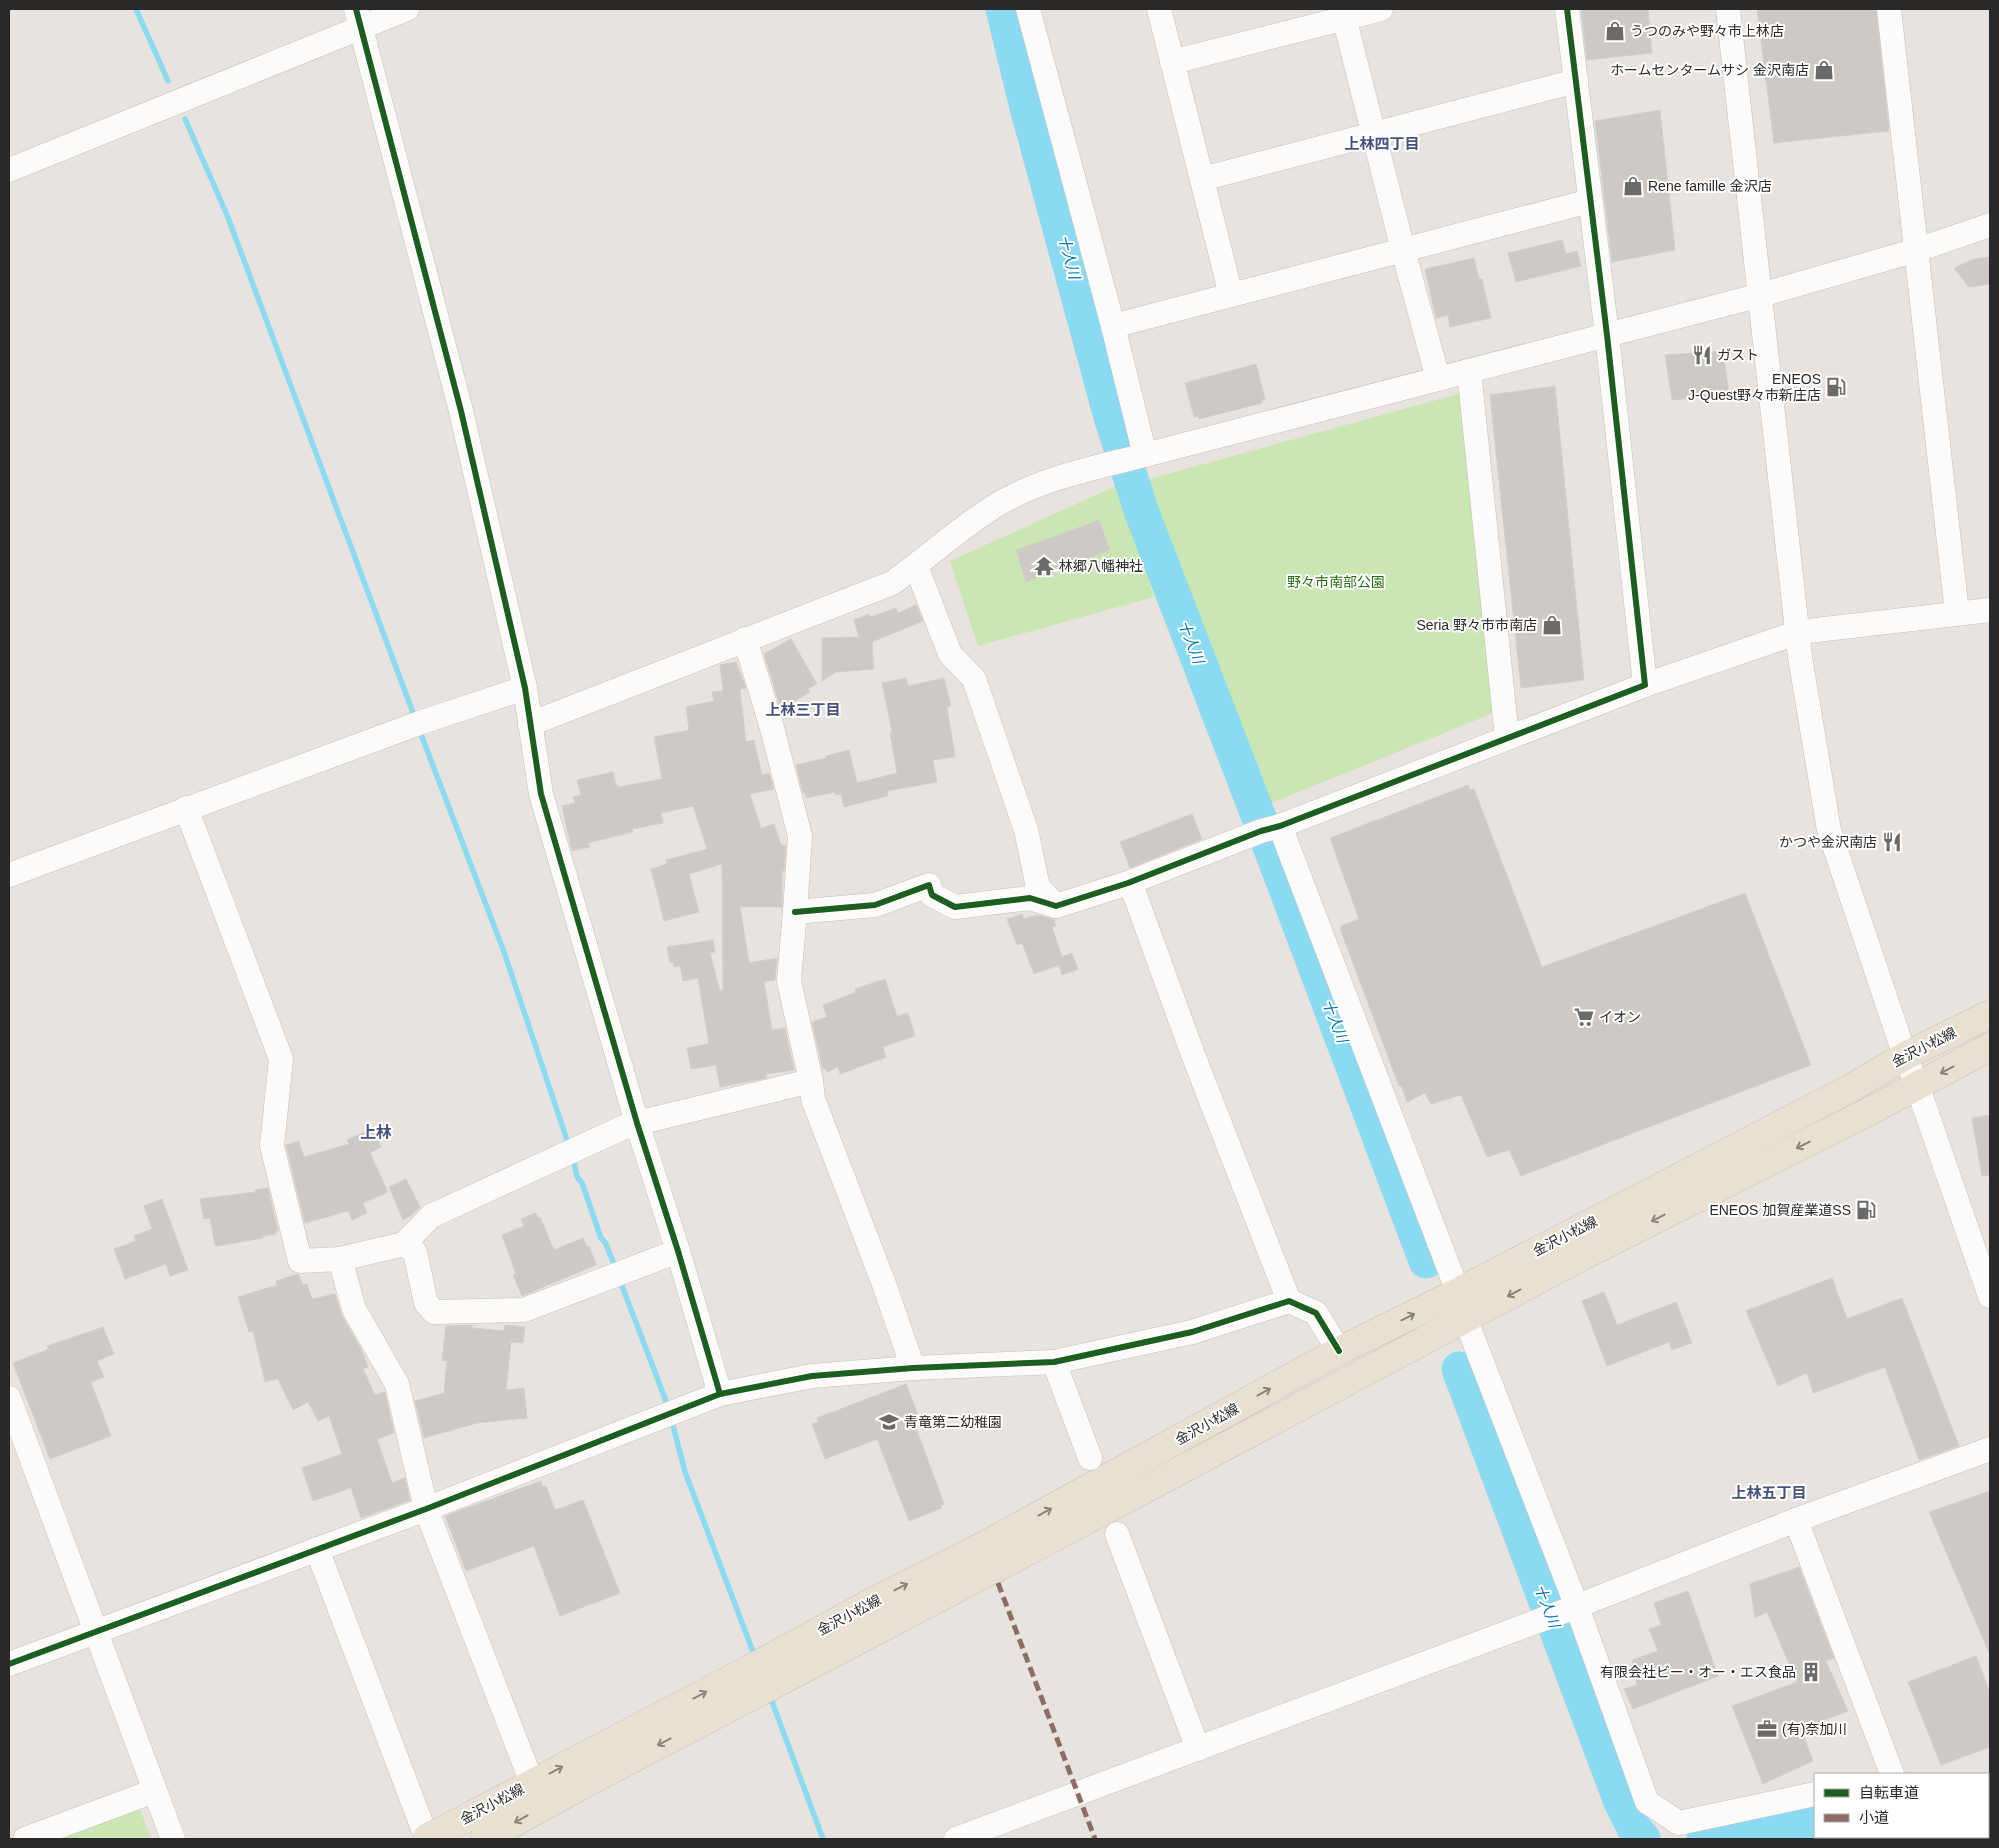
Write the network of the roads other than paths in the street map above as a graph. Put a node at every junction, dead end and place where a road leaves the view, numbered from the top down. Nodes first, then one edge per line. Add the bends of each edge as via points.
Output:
1 (407, 9) edge
2 (1028, 9) edge
3 (1159, 9) edge
4 (1381, 9) edge
5 (1567, 9) edge
6 (1728, 9) edge
7 (1889, 9) edge
8 (1343, 14) edge
9 (358, 19) edge
10 (1172, 62) junction
11 (1576, 81) junction
12 (1374, 134) junction
13 (9, 170) edge
14 (1202, 178) junction
15 (1590, 201) junction
16 (1990, 225) edge
17 (1403, 250) junction
18 (1917, 250) junction
19 (1231, 295) junction
20 (1761, 295) junction
21 (1113, 326) junction
22 (1607, 335) junction
23 (1469, 371) junction
24 (1438, 379) junction
25 (1128, 459) junction
26 (916, 566) junction
27 (1990, 610) edge
28 (1958, 613) junction
29 (1799, 632) junction
30 (745, 639) junction
31 (1645, 685) junction
32 (524, 688) junction
33 (530, 724) junction
34 (1507, 738) junction
35 (186, 808) junction
36 (1265, 830) junction
37 (9, 875) edge
38 (1128, 883) junction
39 (1056, 906) junction
40 (795, 912) junction
41 (1990, 1014) edge
42 (1990, 1047) edge
43 (1905, 1056) junction
44 (811, 1081) junction
45 (1917, 1085) junction
46 (637, 1123) junction
47 (404, 1244) junction
48 (678, 1251) junction
49 (340, 1259) junction
50 (1458, 1292) junction
51 (1990, 1296) edge
52 (1289, 1301) junction
53 (1465, 1318) junction
54 (1338, 1351) junction
55 (1054, 1362) junction
56 (914, 1368) junction
57 (720, 1394) junction
58 (9, 1398) edge
59 (1990, 1449) edge
60 (1090, 1458) dead end
61 (426, 1509) junction
62 (1796, 1520) junction
63 (1117, 1534) dead end
64 (316, 1549) junction
65 (1569, 1610) junction
66 (96, 1630) junction
67 (9, 1664) edge
68 (760, 1677) junction
69 (1198, 1749) junction
70 (1892, 1773) edge
71 (532, 1783) junction
72 (154, 1791) junction
73 (1814, 1794) edge
74 (25, 1839) edge
75 (173, 1839) edge
76 (426, 1839) edge
77 (484, 1839) edge
78 (956, 1839) edge

1 - 9 street
2 - 21 street
3 - 10 street
4 - 8 street
5 - 11 street
6 - 20 street
7 - 18 street
8 - 10 street
8 - 12 street
9 - 13 street
9 - 32 street via 461,411
10 - 14 street
11 - 12 street
11 - 15 street
12 - 14 street
12 - 17 street
14 - 19 street
15 - 17 street
15 - 22 street
16 - 18 street
17 - 19 street
17 - 24 street
18 - 20 street
18 - 28 street
19 - 21 street
20 - 22 street
20 - 29 street
21 - 25 street
22 - 23 street
22 - 31 street
23 - 24 street
23 - 34 street
24 - 25 street
25 - 26 street via 1055,478 1000,503 958,531
26 - 30 street via 892,583
26 - 39 street via 950,654 974,679 1026,830 1038,887
27 - 28 street
28 - 29 street
29 - 31 street
29 - 43 street via 1800,657 1829,830
30 - 33 street
30 - 40 street via 800,836
31 - 34 street
32 - 33 street
32 - 35 street
33 - 46 street via 542,794
34 - 36 street
35 - 37 street
35 - 49 street via 281,1059 272,1146 300,1261
36 - 38 street
36 - 50 street
38 - 39 street
38 - 52 street
39 - 40 street via 1030,898 955,907 932,895 929,885 875,904
40 - 44 street via 788,981
41 - 43 main road, 金沢小松線
42 -> 45 main road, 金沢小松線
43 - 45 street
43 - 50 main road, 金沢小松線 via 1851,1088
44 - 46 street
44 - 56 street via 813,1099
45 - 51 street
45 -> 53 main road, 金沢小松線
46 - 47 street via 431,1216
46 - 48 street
47 - 48 street via 415,1252 426,1303 434,1312 524,1310
47 - 49 street
48 - 57 street
49 - 61 street via 354,1309 397,1384
54 -> 50 main road, 金沢小松線
52 - 54 street via 1316,1313
52 - 55 street via 1192,1332
53 - 65 street
53 - 68 main road, 金沢小松線 via 1038,1546
68 -> 54 main road, 金沢小松線 via 872,1602 981,1547
55 - 56 street
55 - 60 street
56 - 57 street via 812,1376
57 - 61 street
58 - 66 street
59 - 62 street
61 - 64 street
61 - 71 street
62 - 65 street
62 - 70 street
63 - 69 street
64 - 66 street
64 - 76 street
65 - 69 street
65 - 73 street via 1648,1802 1679,1823
66 - 67 street
66 - 72 street
71 -> 68 main road, 金沢小松線
68 -> 77 main road, 金沢小松線 via 590,1781
69 - 78 street
71 - 76 main road, 金沢小松線, bridge
72 - 74 street
72 - 75 street

